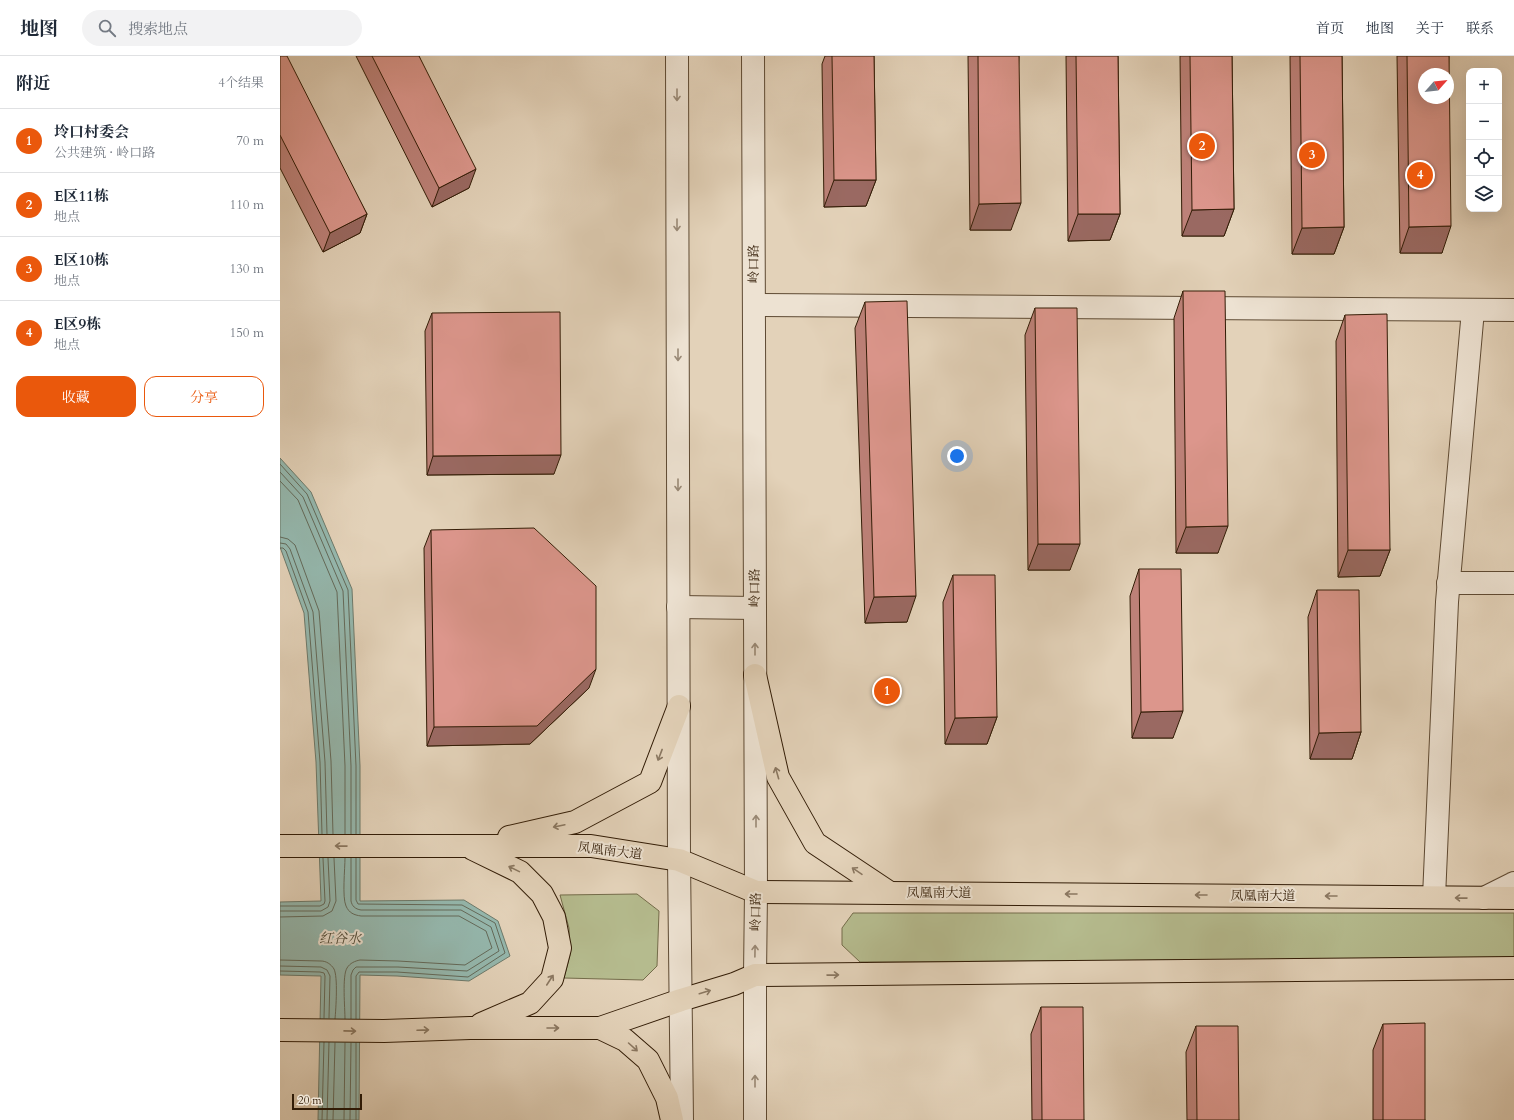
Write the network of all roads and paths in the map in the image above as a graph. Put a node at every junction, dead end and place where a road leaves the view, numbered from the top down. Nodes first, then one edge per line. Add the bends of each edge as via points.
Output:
1 (677, 56) edge
2 (753, 56) edge
3 (754, 304) junction
4 (1472, 310) junction
5 (1514, 310) edge
6 (1448, 583) junction
7 (1514, 583) edge
8 (678, 606) junction
9 (755, 608) junction
10 (755, 675) junction
11 (678, 706) junction
12 (280, 846) edge
13 (466, 846) junction
14 (679, 860) junction
15 (1514, 883) edge
16 (756, 892) junction
17 (890, 893) junction
18 (1434, 897) junction
19 (1484, 898) junction
20 (1514, 898) edge
21 (1514, 968) edge
22 (755, 975) junction
23 (681, 1000) junction
24 (470, 1028) junction
25 (600, 1028) junction
26 (280, 1030) edge
27 (672, 1120) edge
28 (682, 1120) edge
29 (755, 1120) edge

1 -> 8 street
2 - 3 street, 岭口路
3 - 4 street
3 - 9 street, 岭口路
4 - 5 street
4 - 6 street
6 - 7 street
6 - 18 street
8 - 9 street
8 - 11 street
10 -> 9 street, 岭口路
16 -> 10 street, 岭口路
17 -> 10 main road via 815,843 778,777
11 -> 13 main road via 650,782 575,822
11 - 14 street
13 -> 12 main road, 凤凰南大道
13 - 14 main road, 凤凰南大道 via 591,846
24 -> 13 main road via 530,1003 552,979 560,948 554,917 542,894 520,872
14 - 16 main road, 凤凰南大道
14 - 23 street
15 - 19 street
16 - 17 main road, 凤凰南大道
22 -> 16 street, 岭口路
18 -> 17 main road, 凤凰南大道
19 -> 18 main road, 凤凰南大道
19 - 20 main road, 凤凰南大道
22 -> 21 main road
23 -> 22 main road
29 -> 22 street, 岭口路
23 - 25 main road
23 - 28 street
24 -> 25 main road
26 -> 24 main road via 384,1031
25 -> 27 main road via 625,1040 648,1060 667,1098

